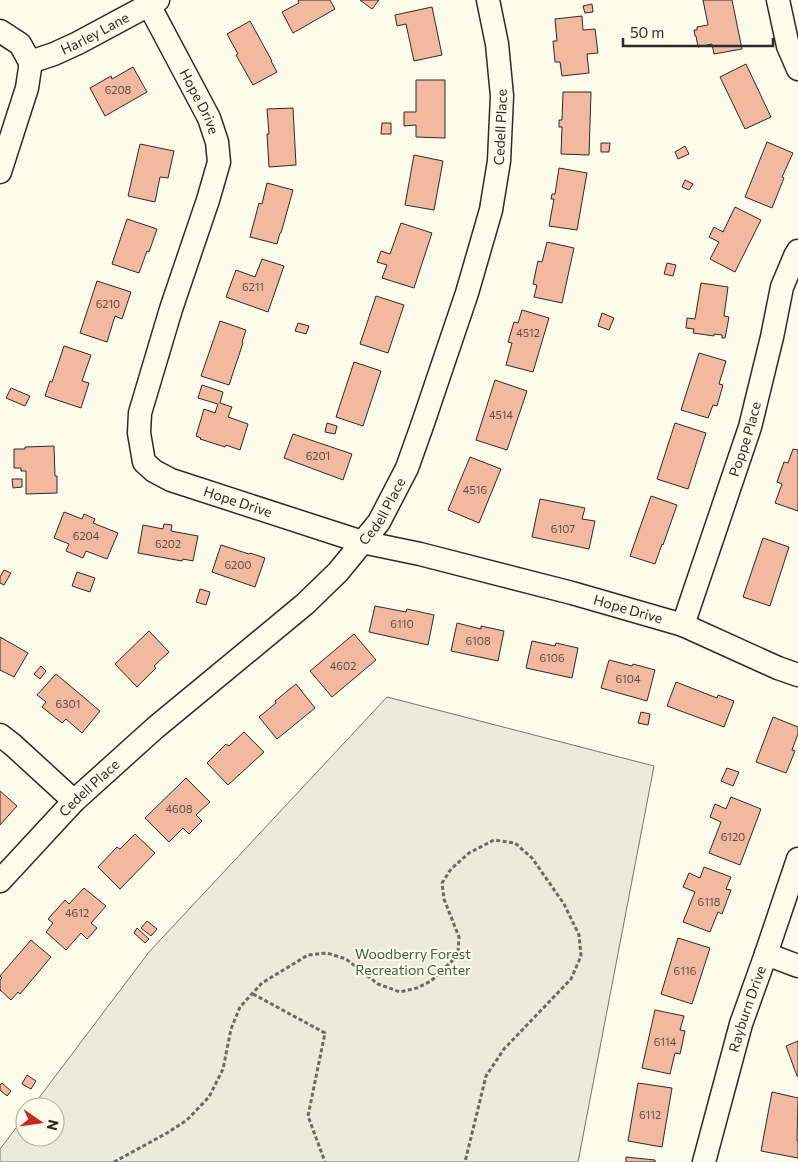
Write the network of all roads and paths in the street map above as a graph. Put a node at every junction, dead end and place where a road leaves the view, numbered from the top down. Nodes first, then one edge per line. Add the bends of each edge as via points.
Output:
1 (488, 0) edge
2 (778, 0) edge
3 (154, 2) edge
4 (0, 31) edge
5 (30, 62) junction
6 (798, 69) edge
7 (0, 172) edge
8 (798, 251) edge
9 (362, 542) junction
10 (683, 625) junction
11 (798, 675) edge
12 (0, 735) edge
13 (74, 800) junction
14 (798, 859) edge
15 (0, 880) edge
16 (766, 954) junction
17 (798, 966) edge
18 (253, 994) junction
19 (114, 1162) edge
20 (325, 1162) edge
21 (465, 1162) edge
22 (704, 1162) edge

1 - 9 street, Cedell Place via 497,44 502,96 499,161 492,210 407,468 379,522
2 - 6 street via 788,46
3 - 5 street, Harley Lane via 78,43
3 - 9 street, Hope Drive via 209,118 217,142 218,162 140,413 139,433 144,462 171,480
4 - 5 street via 20,44
5 - 7 street via 27,88
8 - 10 street, Poppe Place via 782,286 750,427
9 - 10 street, Hope Drive via 572,593
9 - 13 street, Cedell Place via 338,572 305,604
10 - 11 street, Hope Drive
12 - 13 street
13 - 15 street, Cedell Place
14 - 16 street, Rayburn Drive
16 - 17 street
16 - 22 street, Rayburn Drive via 741,1024
18 - 19 path via 240,1008 231,1029 223,1068 209,1097 187,1120
18 - 20 path via 325,1033 308,1116
18 - 21 path via 262,983 308,954 327,952 346,959 378,984 400,992 431,981 458,952 459,937 444,899 442,883 451,869 469,854 494,840 514,842 532,858 564,904 579,935 581,956 571,980 504,1049 486,1076

